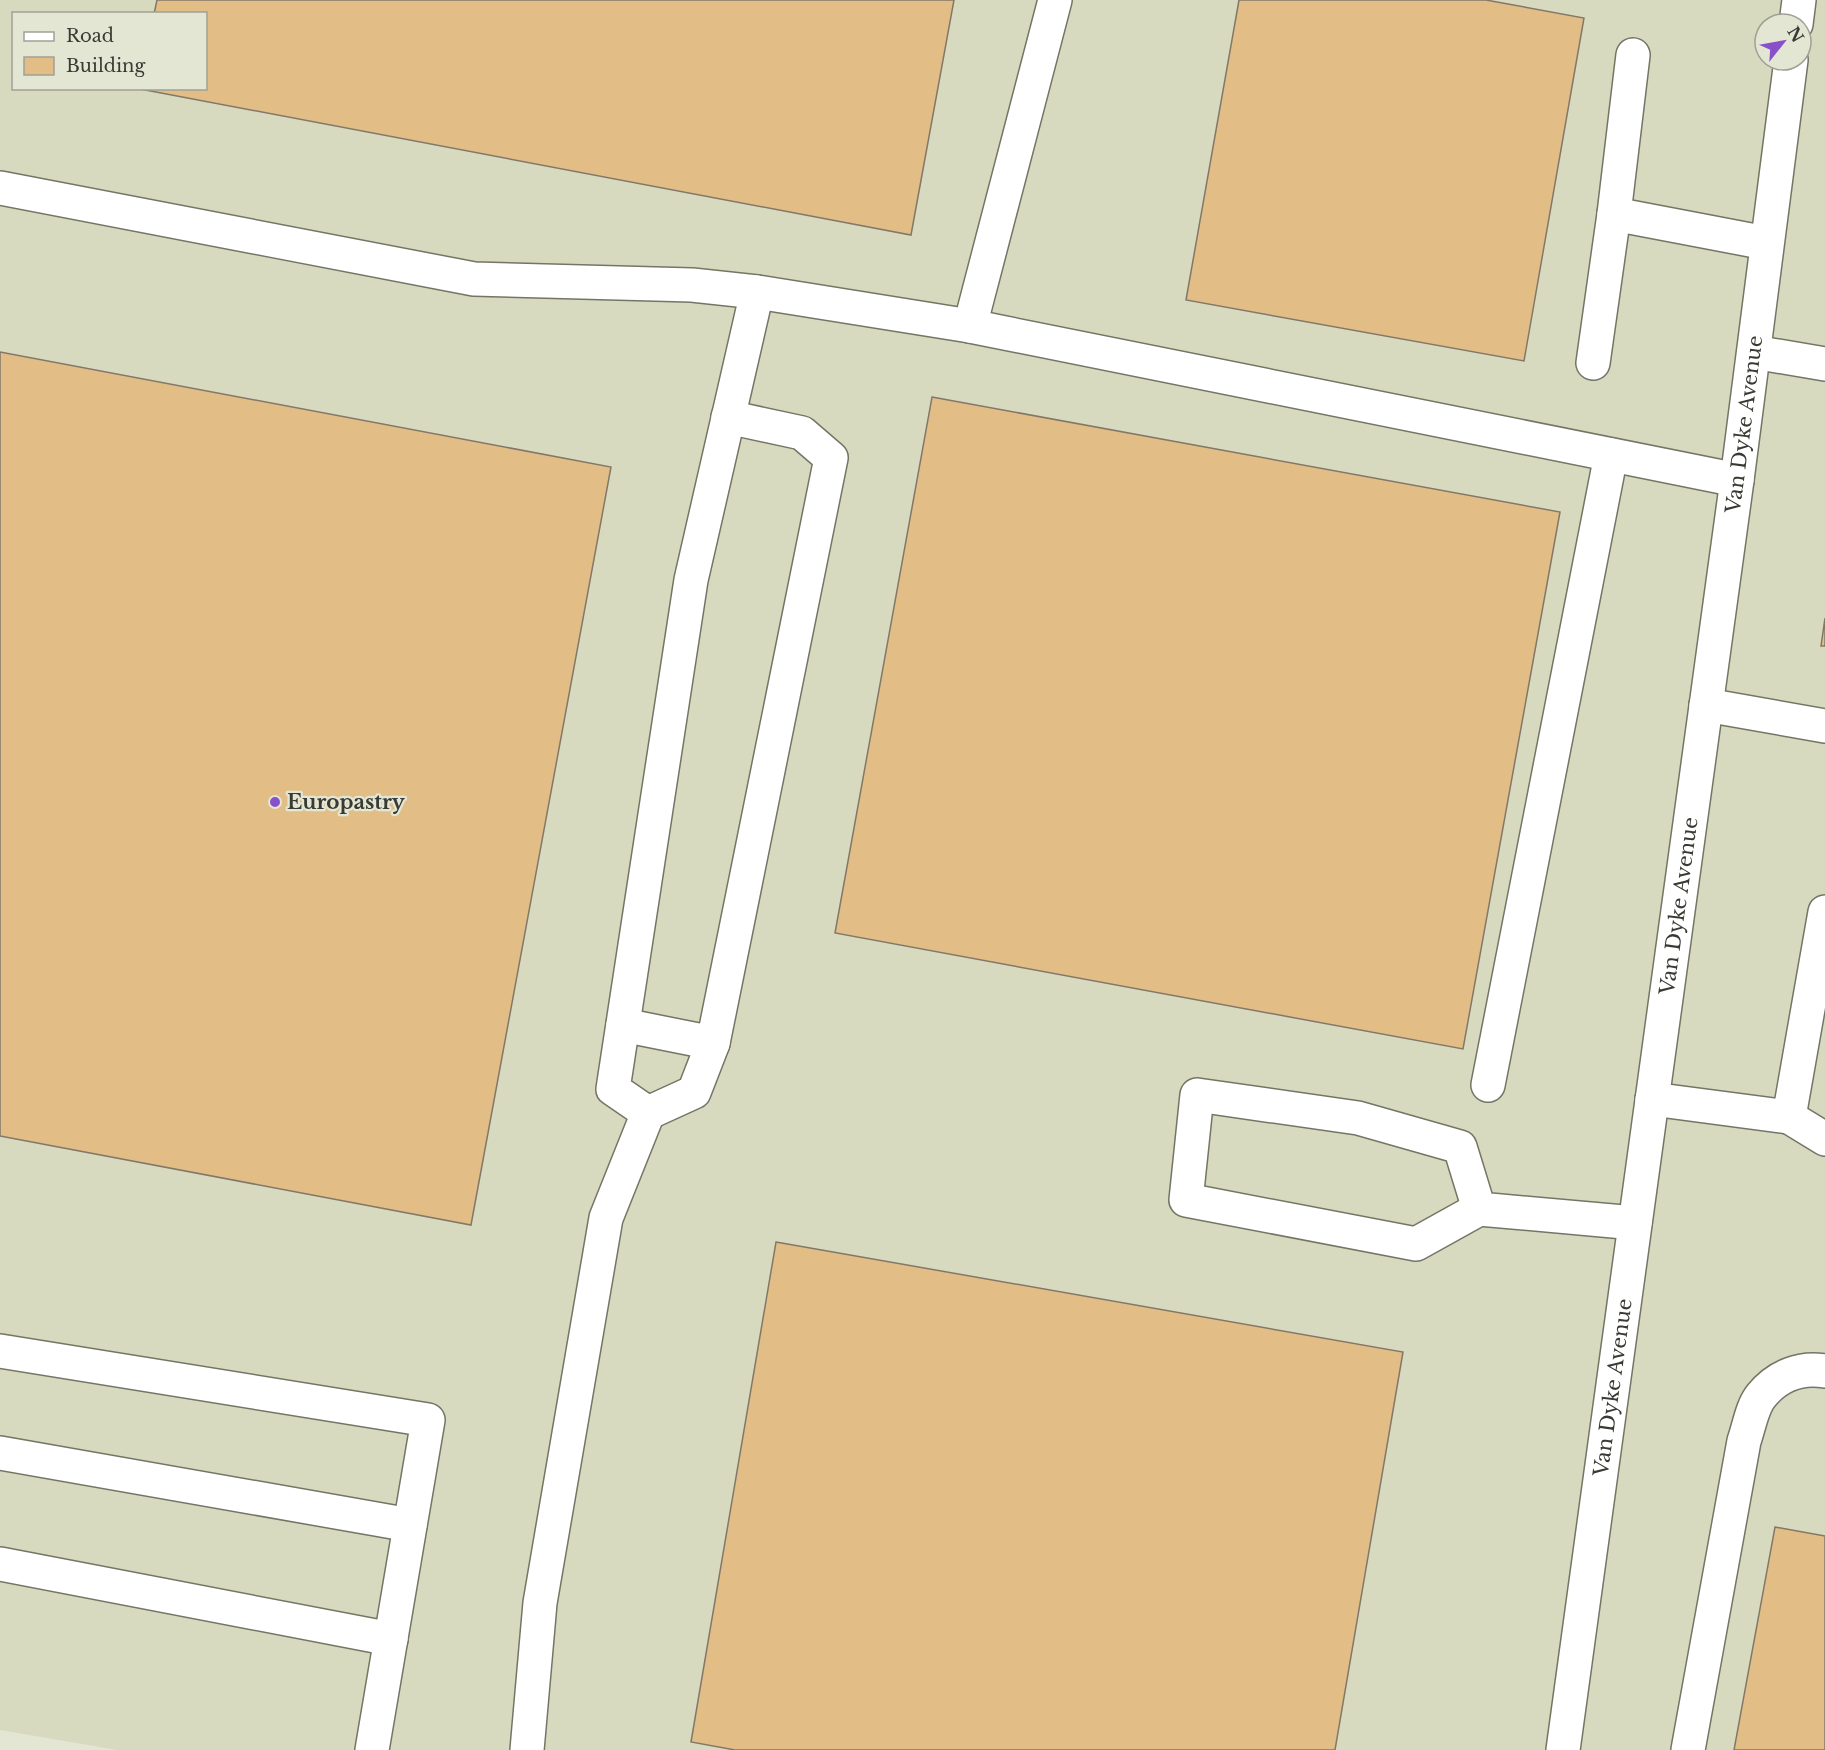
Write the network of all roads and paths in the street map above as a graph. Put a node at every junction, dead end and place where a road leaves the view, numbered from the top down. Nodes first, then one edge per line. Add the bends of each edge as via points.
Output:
1 (1055, 0) edge
2 (1634, 55) dead end
3 (1789, 72) edge
4 (0, 188) edge
5 (1614, 214) junction
6 (1766, 243) junction
7 (757, 292) junction
8 (970, 326) junction
9 (1754, 352) junction
10 (1593, 363) dead end
11 (1825, 364) edge
12 (728, 417) junction
13 (1611, 455) junction
14 (1737, 480) junction
15 (1706, 705) junction
16 (1825, 726) edge
17 (1825, 912) edge
18 (621, 1040) junction
19 (713, 1043) junction
20 (1488, 1085) dead end
21 (1652, 1099) junction
22 (648, 1113) junction
23 (1789, 1117) junction
24 (1825, 1138) edge
25 (1479, 1209) junction
26 (1635, 1223) junction
27 (0, 1351) edge
28 (1825, 1371) edge
29 (0, 1453) edge
30 (410, 1525) junction
31 (0, 1564) edge
32 (391, 1639) junction
33 (372, 1750) edge
34 (527, 1750) edge
35 (1563, 1750) edge
36 (1688, 1750) edge

1 - 8 street
2 - 5 street
3 - 6 street, Van Dyke Avenue
4 - 7 street via 474,279 692,285
5 - 6 street
5 - 10 street
6 - 9 street, Van Dyke Avenue
7 - 8 street
7 - 12 street
8 - 13 street
9 - 11 street
9 - 14 street, Van Dyke Avenue
12 - 18 street via 691,580
12 - 19 street via 802,433 831,458
13 - 14 street
13 - 20 street
14 - 15 street, Van Dyke Avenue
15 - 16 street
15 - 21 street, Van Dyke Avenue
17 - 23 street
18 - 19 street
18 - 22 street via 613,1089
19 - 22 street via 694,1092
21 - 23 street
21 - 26 street, Van Dyke Avenue
22 - 34 street via 606,1218 540,1603
23 - 24 street
25 - 25 street via 1460,1147 1358,1118 1197,1095 1186,1200 1416,1244
25 - 26 street
26 - 35 street, Van Dyke Avenue
27 - 30 street via 428,1420
28 - 36 street via 1809,1368 1784,1376 1760,1396 1744,1441
29 - 30 street
30 - 32 street
31 - 32 street
32 - 33 street

